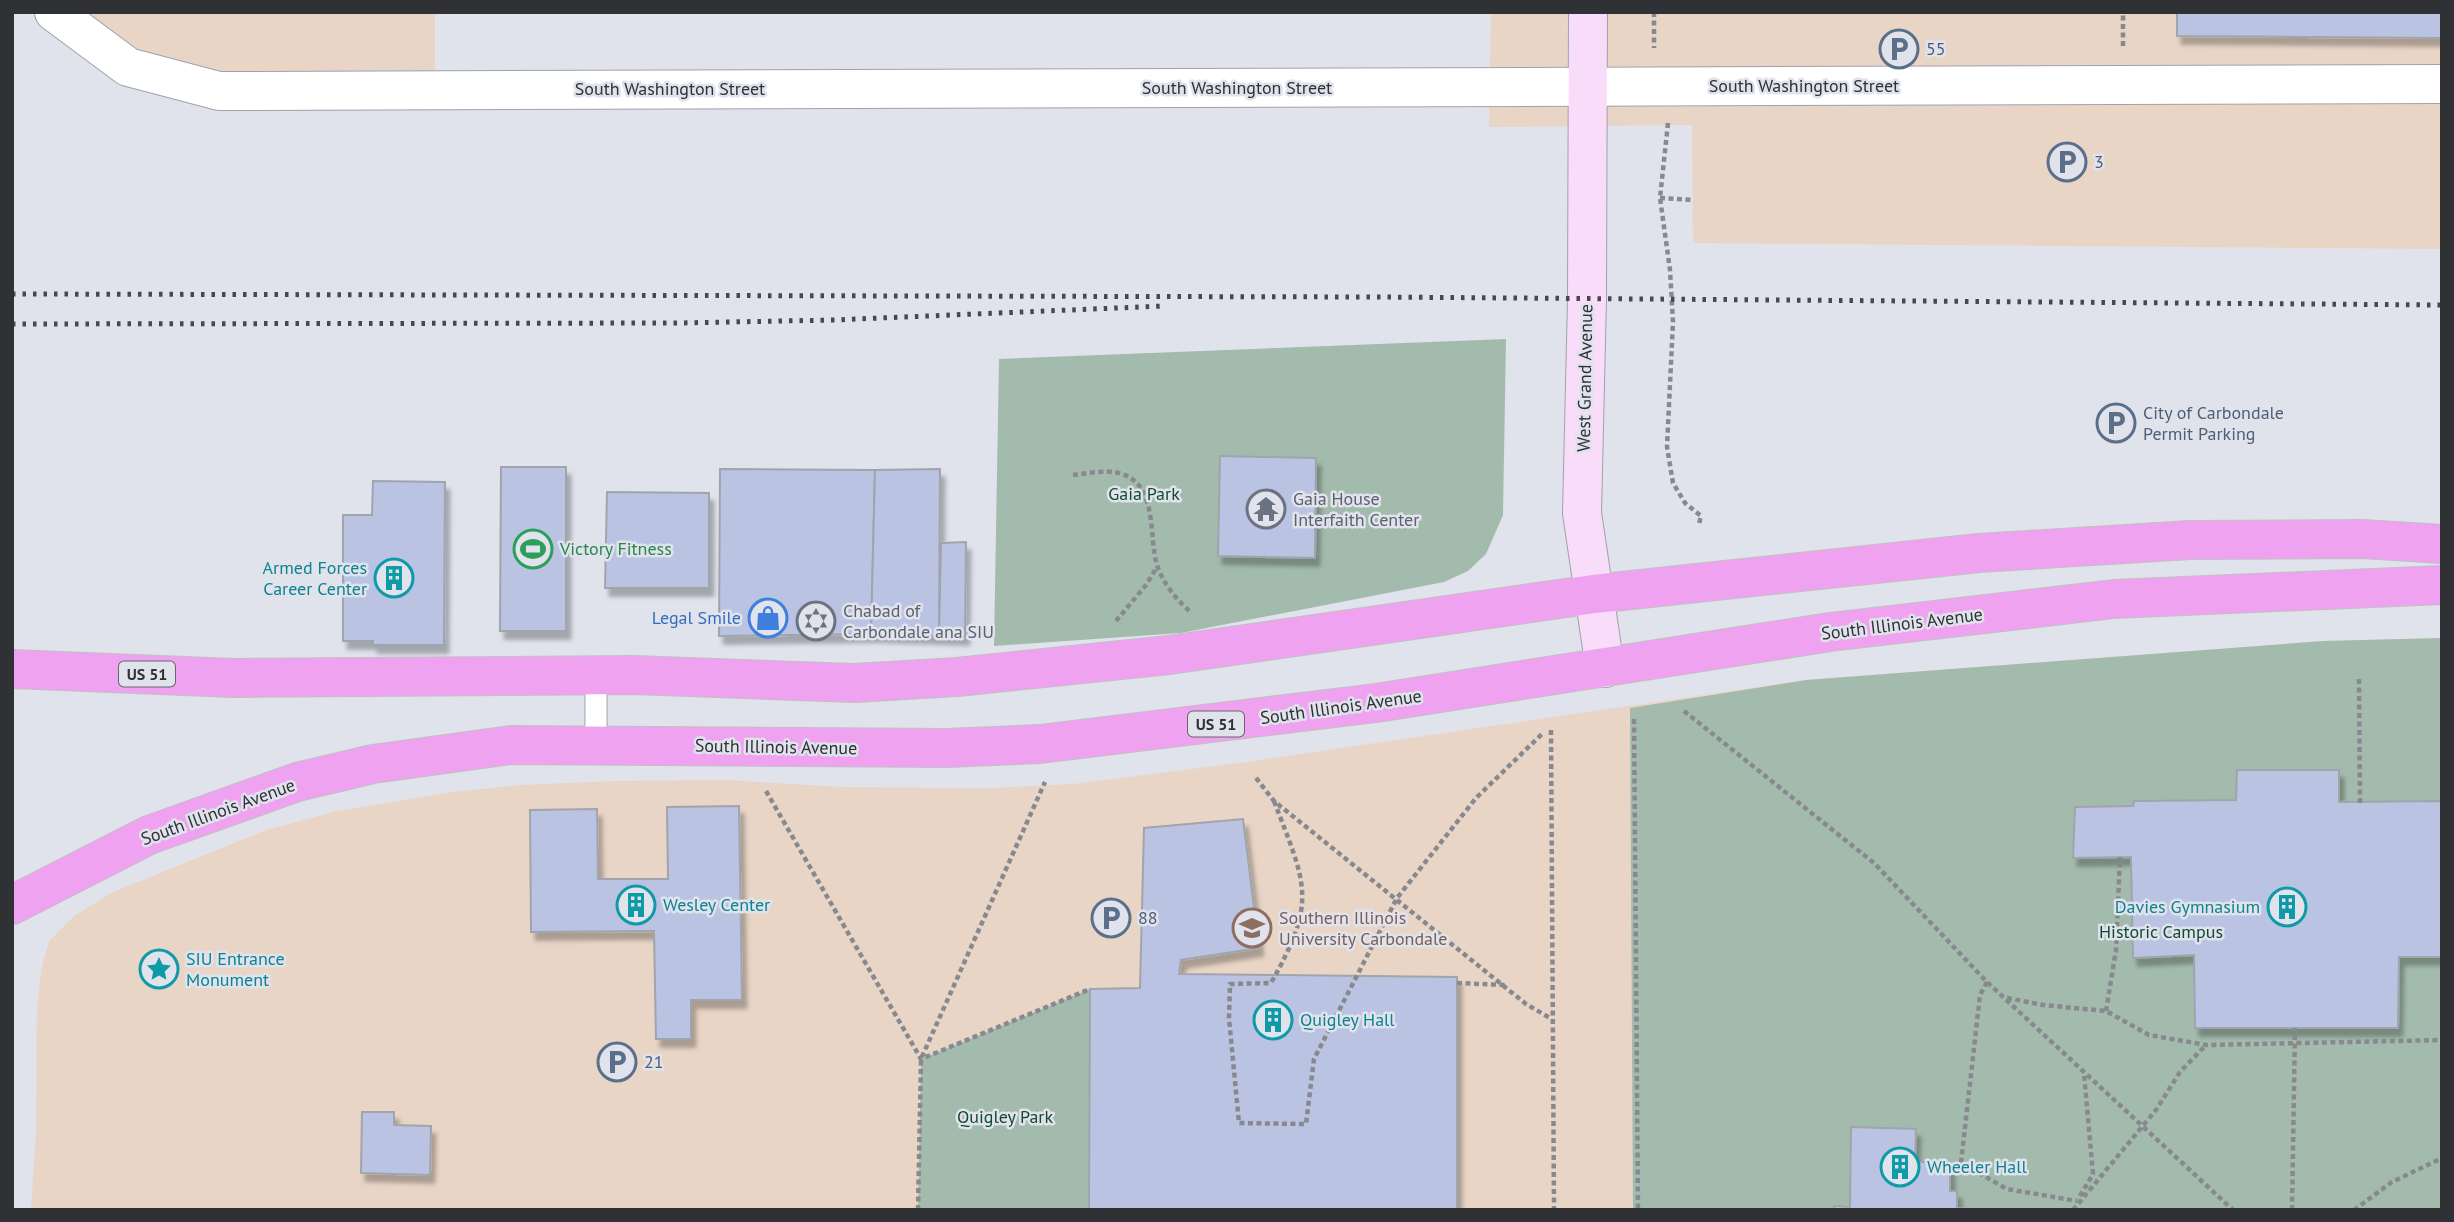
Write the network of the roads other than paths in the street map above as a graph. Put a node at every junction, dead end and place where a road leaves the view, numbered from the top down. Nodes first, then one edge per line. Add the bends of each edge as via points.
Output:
1 (54, 12) edge
2 (1588, 12) edge
3 (2442, 84) edge
4 (1588, 87) junction
5 (2442, 544) edge
6 (2442, 585) edge
7 (1594, 594) junction
8 (1605, 668) junction
9 (12, 669) edge
10 (596, 676) junction
11 (596, 745) junction
12 (12, 905) edge

1 - 4 street, South Washington Street via 128,67 219,91
2 - 4 main road, West Grand Avenue
3 - 4 street, South Washington Street
4 - 7 main road, West Grand Avenue via 1582,513
5 - 7 highway, US 51 via 2363,539 2164,542 1979,553
6 - 8 highway, South Illinois Avenue / US 51 via 2114,599 1830,632
7 - 8 main road, West Grand Avenue
7 - 10 highway, US 51 via 1169,655 957,677 854,682
8 - 11 highway, South Illinois Avenue / US 51 via 1376,703 1063,741 947,748
9 - 10 highway, US 51 via 234,678
10 - 11 lane
11 - 12 highway, South Illinois Avenue / US 51 via 511,745 373,764 297,782 149,835

